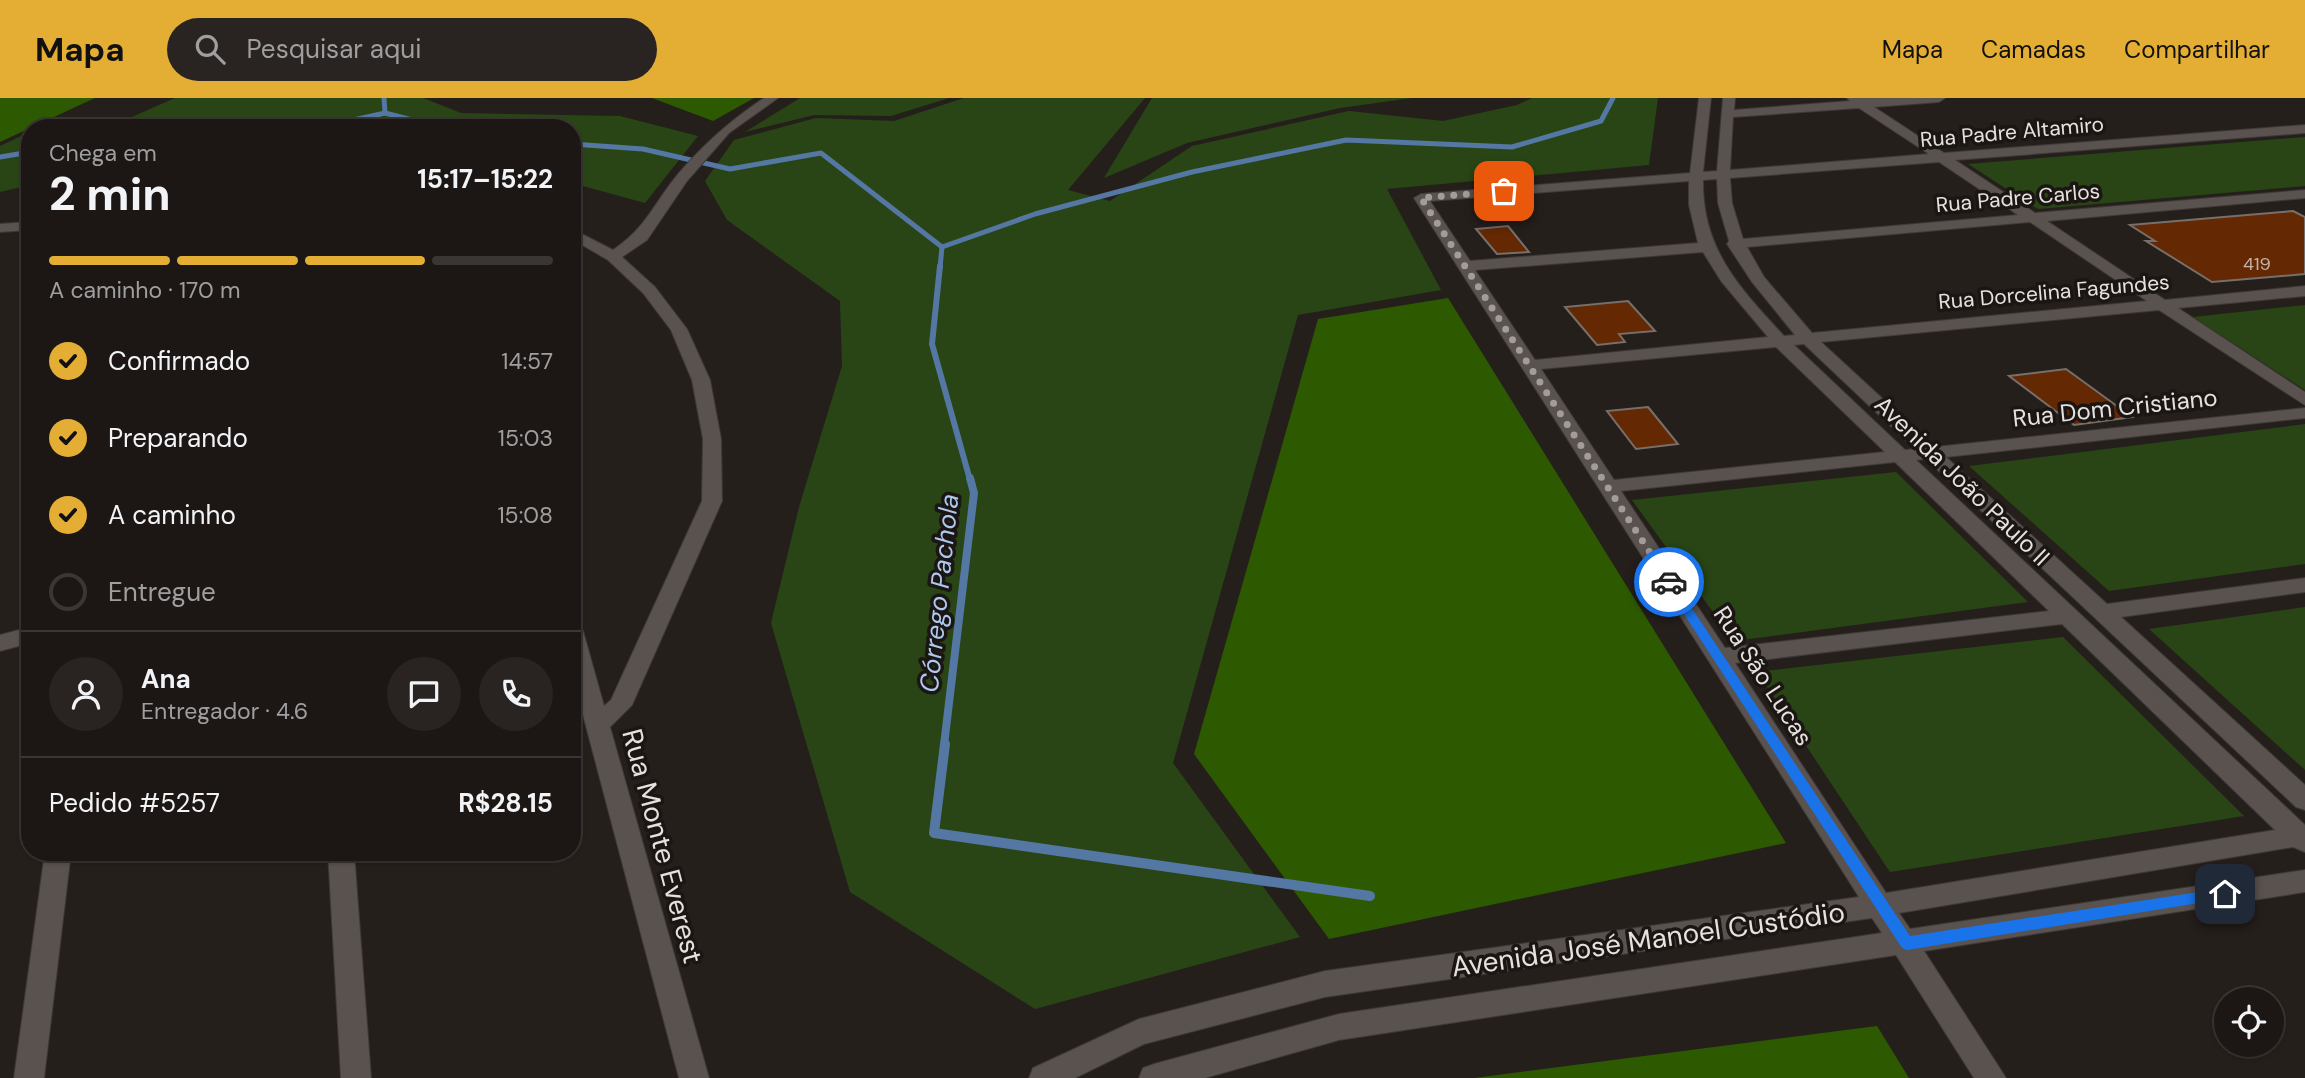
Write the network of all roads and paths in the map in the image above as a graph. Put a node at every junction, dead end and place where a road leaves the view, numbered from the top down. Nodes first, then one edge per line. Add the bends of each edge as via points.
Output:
1 (772, 98) edge
2 (1705, 98) edge
3 (1939, 98) edge
4 (1857, 101) edge
5 (1728, 106) edge
6 (2305, 129) edge
7 (1943, 159) junction
8 (1696, 175) junction
9 (1723, 175) junction
10 (2305, 194) edge
11 (2032, 218) junction
12 (21, 227) edge
13 (0, 228) edge
14 (581, 238) edge
15 (1734, 244) junction
16 (1707, 247) junction
17 (613, 257) junction
18 (1466, 266) junction
19 (2305, 291) edge
20 (2162, 305) junction
21 (1806, 337) junction
22 (1779, 339) junction
23 (1531, 365) junction
24 (2305, 400) edge
25 (2305, 413) edge
26 (1930, 453) junction
27 (1902, 457) junction
28 (1607, 488) junction
29 (2305, 585) edge
30 (2101, 612) junction
31 (2067, 616) junction
32 (21, 637) edge
33 (0, 643) edge
34 (1719, 657) junction
35 (581, 663) edge
36 (598, 724) junction
37 (2305, 800) edge
38 (2303, 838) edge
39 (57, 861) edge
40 (342, 861) edge
41 (2305, 881) edge
42 (1881, 905) junction
43 (1907, 943) junction
44 (29, 1078) edge
45 (356, 1078) edge
46 (694, 1078) edge
47 (1044, 1078) edge
48 (1154, 1078) edge
49 (1991, 1078) edge

1 - 17 street via 724,130 682,178 642,237
2 - 8 street, Avenida João Paulo II
3 - 4 street
4 - 5 street
4 - 7 street
5 - 9 street, Avenida João Paulo II
6 - 7 street, Rua Padre Altamiro
7 - 9 street, Rua Padre Altamiro
7 - 11 street
8 - 9 street, Rua Padre Altamiro
8 - 16 street, Avenida João Paulo II via 1696,208
8 - 18 street, Rua São Lucas via 1421,198
9 - 15 street, Avenida João Paulo II via 1724,208
10 - 11 street, Rua Padre Carlos
11 - 15 street, Rua Padre Carlos
11 - 20 street
12 - 13 street
14 - 17 street
15 - 21 street, Avenida João Paulo II via 1762,289
16 - 18 street
16 - 22 street, Avenida João Paulo II via 1735,289
17 - 36 street via 649,289 679,329 701,380 712,439 712,501 620,705
18 - 23 street, Rua São Lucas
19 - 20 street, Rua Dorcelina Fagundes
20 - 21 street, Rua Dorcelina Fagundes
20 - 24 street
21 - 22 street, Rua Dorcelina Fagundes
21 - 26 street, Avenida João Paulo II
22 - 23 street
22 - 27 street, Avenida João Paulo II
23 - 28 street, Rua São Lucas
25 - 26 street, Rua Dom Cristiano
26 - 27 street, Rua Dom Cristiano
26 - 30 street, Avenida João Paulo II
27 - 28 street
27 - 31 street, Avenida João Paulo II
28 - 34 street, Rua São Lucas
29 - 30 street
30 - 37 street, Avenida João Paulo II
31 - 34 street
31 - 38 street, Avenida João Paulo II
32 - 33 street
34 - 42 street, Rua São Lucas
35 - 36 street, Rua Monte Everest
36 - 46 street, Rua Monte Everest
38 - 42 street, Avenida José Manoel Custódio
39 - 44 street
40 - 45 street
41 - 43 street, Avenida José Manoel Custódio
42 - 43 street, Rua São Lucas
42 - 47 street, Avenida José Manoel Custódio via 1325,984 1139,1032
43 - 48 street, Avenida José Manoel Custódio via 1339,1027
43 - 49 street, Rua São Lucas

